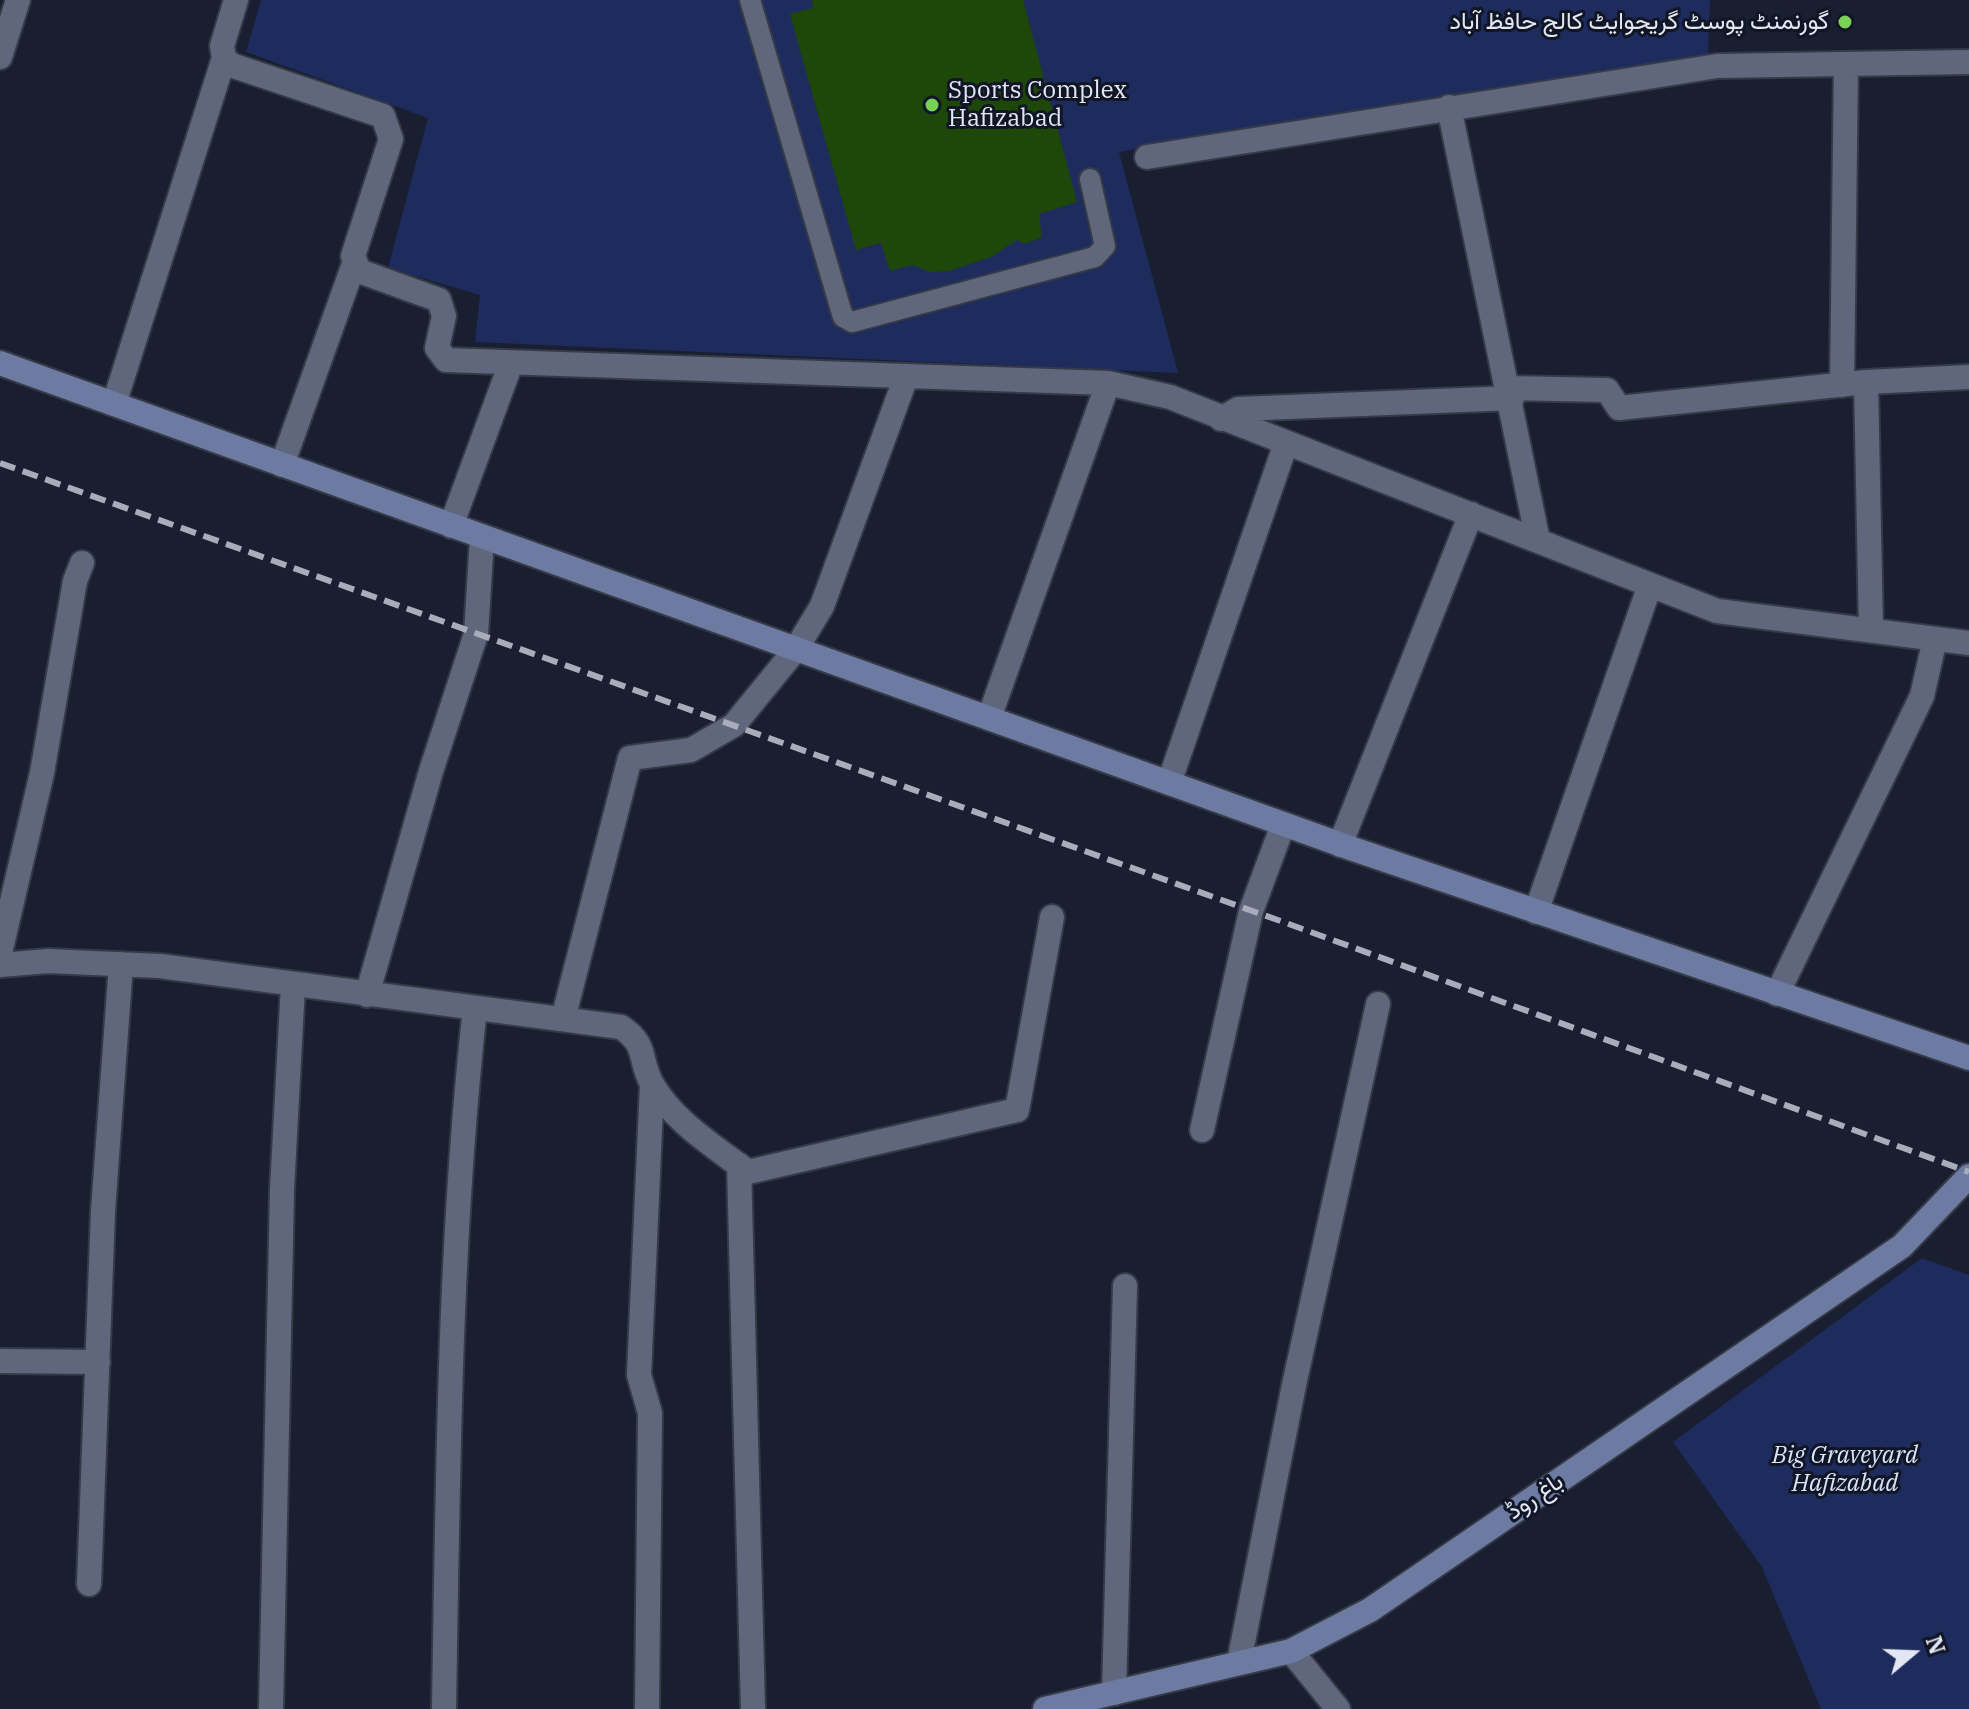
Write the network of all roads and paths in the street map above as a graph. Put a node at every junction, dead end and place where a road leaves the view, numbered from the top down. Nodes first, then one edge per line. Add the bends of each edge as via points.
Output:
1 (18, 0) edge
2 (236, 0) edge
3 (750, 0) edge
4 (0, 57) edge
5 (224, 58) junction
6 (1969, 62) edge
7 (1846, 64) junction
8 (1449, 107) junction
9 (1147, 157) dead end
10 (1090, 179) dead end
11 (354, 264) junction
12 (0, 363) edge
13 (511, 363) junction
14 (906, 377) junction
15 (1969, 377) edge
16 (1108, 383) junction
17 (1854, 383) junction
18 (1510, 393) junction
19 (114, 404) junction
20 (1221, 419) junction
21 (1286, 443) junction
22 (282, 465) junction
23 (1471, 514) junction
24 (451, 526) junction
25 (482, 537) junction
26 (1538, 541) junction
27 (82, 563) dead end
28 (1650, 585) junction
29 (1871, 630) junction
30 (1935, 639) junction
31 (1969, 643) edge
32 (796, 649) junction
33 (989, 718) junction
34 (1169, 783) junction
35 (1283, 825) junction
36 (1340, 845) junction
37 (1536, 912) junction
38 (1052, 917) dead end
39 (0, 953) edge
40 (121, 964) junction
41 (0, 965) edge
42 (293, 985) junction
43 (1777, 994) junction
44 (367, 995) junction
45 (1378, 1004) dead end
46 (475, 1008) junction
47 (563, 1019) junction
48 (1969, 1058) edge
49 (652, 1084) junction
50 (1202, 1130) dead end
51 (739, 1165) junction
52 (1969, 1176) edge
53 (1125, 1286) dead end
54 (0, 1361) edge
55 (98, 1362) junction
56 (89, 1584) dead end
57 (1291, 1651) junction
58 (1239, 1662) junction
59 (1114, 1693) junction
60 (271, 1709) edge
61 (444, 1709) edge
62 (647, 1709) edge
63 (753, 1709) edge
64 (1045, 1709) edge
65 (1338, 1709) edge

1 - 4 street
2 - 5 street via 222,46
3 - 10 lane via 843,317 852,322 1095,257 1105,246
5 - 11 street via 231,65 383,116 391,139
5 - 19 street
6 - 7 street
7 - 8 street via 1717,66
7 - 17 street
8 - 9 street
8 - 18 street
11 - 13 street via 359,271 439,300 444,316 437,348 446,360
11 - 22 street
12 - 19 street
13 - 14 street
13 - 24 street
14 - 16 street
14 - 32 street via 822,606
15 - 17 street
16 - 20 street via 1170,397
16 - 33 street
17 - 18 street via 1619,408 1607,390
17 - 29 street
18 - 20 street via 1238,409
18 - 26 street
19 - 22 street
20 - 21 street
21 - 23 street
21 - 34 street
22 - 24 street
23 - 26 street
23 - 36 street
24 - 25 street
25 - 32 street
25 - 44 street via 476,634 443,729
26 - 28 street
27 - 39 street via 42,773
28 - 29 street via 1717,611
28 - 37 street
29 - 30 street
30 - 31 street
30 - 43 street via 1922,696
32 - 33 street
32 - 47 street via 734,725 691,750 630,758
33 - 34 street
34 - 35 street
35 - 36 street
35 - 50 street via 1251,911
36 - 37 street
37 - 43 street
38 - 51 street via 1017,1110 748,1172
40 - 41 street
40 - 42 street
40 - 55 street
42 - 44 street
42 - 60 street via 282,1190
43 - 48 street
44 - 46 street
45 - 58 street
46 - 47 street
46 - 61 street via 460,1144 450,1326
47 - 49 street via 621,1027 639,1039
49 - 51 street via 685,1123
49 - 62 street via 639,1375 650,1413
51 - 63 street
52 - 57 street, باغ روڈ via 1902,1246 1370,1610
53 - 59 street
54 - 55 street
55 - 56 street
57 - 58 street, باغ روڈ
57 - 65 street
58 - 59 street, باغ روڈ
59 - 64 street, باغ روڈ

